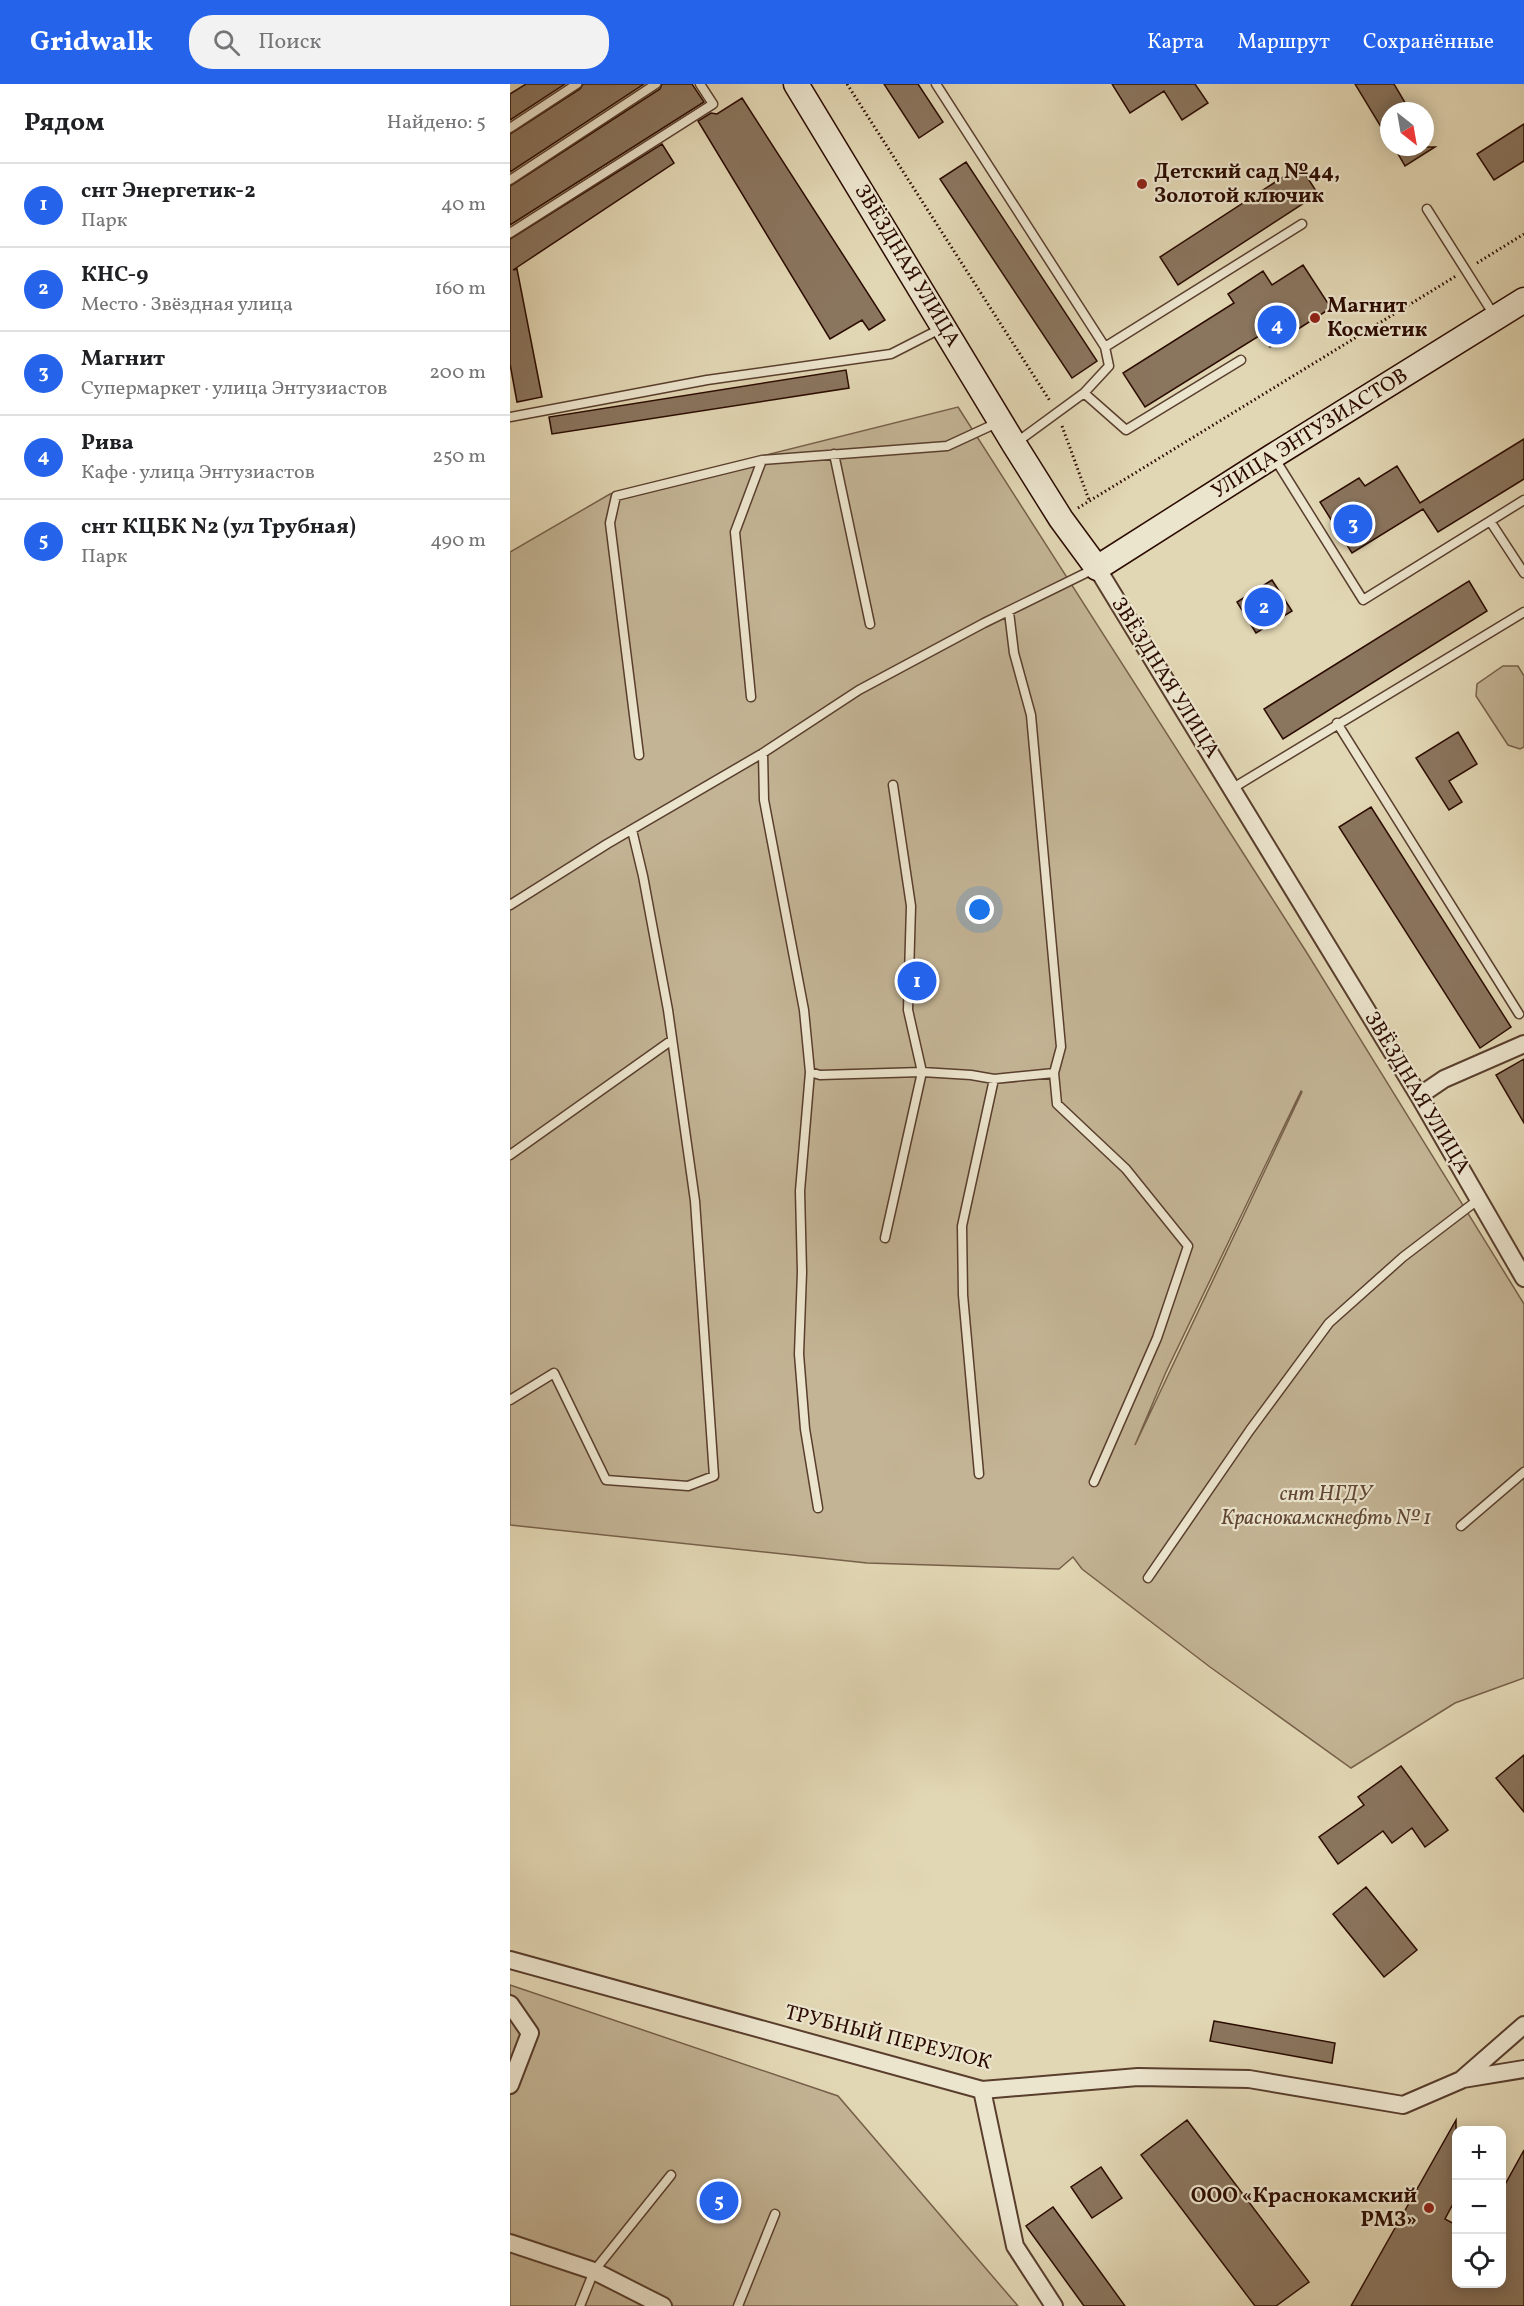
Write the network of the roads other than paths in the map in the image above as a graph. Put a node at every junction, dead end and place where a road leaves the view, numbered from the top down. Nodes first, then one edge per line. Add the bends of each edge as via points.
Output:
1 (577, 84) edge
2 (656, 84) edge
3 (700, 84) edge
4 (796, 84) edge
5 (936, 84) edge
6 (510, 128) edge
7 (510, 180) edge
8 (1427, 209) dead end
9 (1302, 224) dead end
10 (510, 232) edge
11 (1524, 300) edge
12 (1497, 318) junction
13 (943, 327) junction
14 (1105, 347) junction
15 (1241, 360) dead end
16 (1084, 393) junction
17 (510, 417) edge
18 (1000, 422) junction
19 (1014, 444) junction
20 (834, 454) junction
21 (1273, 456) junction
22 (762, 460) junction
23 (1524, 500) edge
24 (1490, 521) junction
25 (1097, 568) junction
26 (1524, 573) edge
27 (1009, 612) junction
28 (1524, 612) edge
29 (870, 624) dead end
30 (751, 697) dead end
31 (1337, 723) junction
32 (763, 753) junction
33 (639, 755) dead end
34 (893, 785) dead end
35 (1233, 788) junction
36 (632, 830) junction
37 (510, 905) edge
38 (1519, 1014) dead end
39 (672, 1040) junction
40 (1524, 1044) edge
41 (810, 1072) junction
42 (922, 1072) junction
43 (1054, 1073) junction
44 (994, 1079) junction
45 (1419, 1096) junction
46 (510, 1155) edge
47 (1479, 1199) junction
48 (885, 1238) dead end
49 (1524, 1278) edge
50 (510, 1400) edge
51 (1524, 1472) edge
52 (979, 1474) dead end
53 (1094, 1482) dead end
54 (818, 1508) dead end
55 (1461, 1526) dead end
56 (1148, 1578) dead end
57 (510, 1960) edge
58 (510, 2004) edge
59 (1524, 2025) edge
60 (1524, 2069) edge
61 (1461, 2080) junction
62 (510, 2085) edge
63 (982, 2090) junction
64 (671, 2175) dead end
65 (775, 2214) dead end
66 (510, 2243) edge
67 (594, 2271) junction
68 (579, 2306) edge
69 (663, 2306) edge
70 (738, 2306) edge
71 (1054, 2306) edge

1 - 6 lane
2 - 7 lane
3 - 10 lane via 713,104
4 - 13 street, ЗВЁЗДНАЯ УЛИЦА
5 - 14 lane
8 - 12 lane
9 - 14 lane
11 - 12 street, УЛИЦА ЭНТУЗИАСТОВ
12 - 21 street, УЛИЦА ЭНТУЗИАСТОВ
13 - 17 lane via 891,354 707,380
13 - 18 street, ЗВЁЗДНАЯ УЛИЦА
14 - 16 lane via 1109,366
15 - 16 lane via 1126,430
16 - 19 lane
18 - 19 street, ЗВЁЗДНАЯ УЛИЦА
18 - 20 lane via 947,446
19 - 25 street, ЗВЁЗДНАЯ УЛИЦА
20 - 22 lane
20 - 29 lane
21 - 24 lane via 1363,600
21 - 25 street, УЛИЦА ЭНТУЗИАСТОВ
22 - 30 lane via 735,532
22 - 33 lane via 616,496 610,523
23 - 24 lane
24 - 26 lane
25 - 27 lane
25 - 35 street, ЗВЁЗДНАЯ УЛИЦА
27 - 32 lane via 859,690
27 - 43 lane via 1014,653 1031,715 1061,1047
28 - 31 lane
31 - 35 lane
31 - 38 lane
32 - 36 lane
32 - 41 lane via 764,800 804,1010
34 - 42 lane via 911,906 908,1010
35 - 45 street, ЗВЁЗДНАЯ УЛИЦА
36 - 37 lane
36 - 39 lane
39 - 46 lane
39 - 50 lane via 695,1201 714,1476 688,1486 606,1480 554,1373
40 - 45 street via 1444,1079
41 - 42 lane
41 - 54 lane via 800,1191 799,1354 805,1429
42 - 44 lane
42 - 48 lane
43 - 44 lane
43 - 53 lane via 1057,1104 1126,1169 1188,1246 1157,1338
44 - 52 lane via 962,1226 963,1294
45 - 47 street, ЗВЁЗДНАЯ УЛИЦА
47 - 49 street, ЗВЁЗДНАЯ УЛИЦА
47 - 56 lane via 1403,1257 1329,1323
51 - 55 lane
57 - 63 street, ТРУБНЫЙ ПЕРЕУЛОК
58 - 62 street via 530,2033
59 - 61 street, ТРУБНЫЙ ПЕРЕУЛОК
60 - 61 street
61 - 63 street, ТРУБНЫЙ ПЕРЕУЛОК via 1403,2105 1249,2079 1138,2076
63 - 71 street via 1015,2246
64 - 67 lane
65 - 70 lane
66 - 67 street
67 - 68 lane
67 - 69 street

